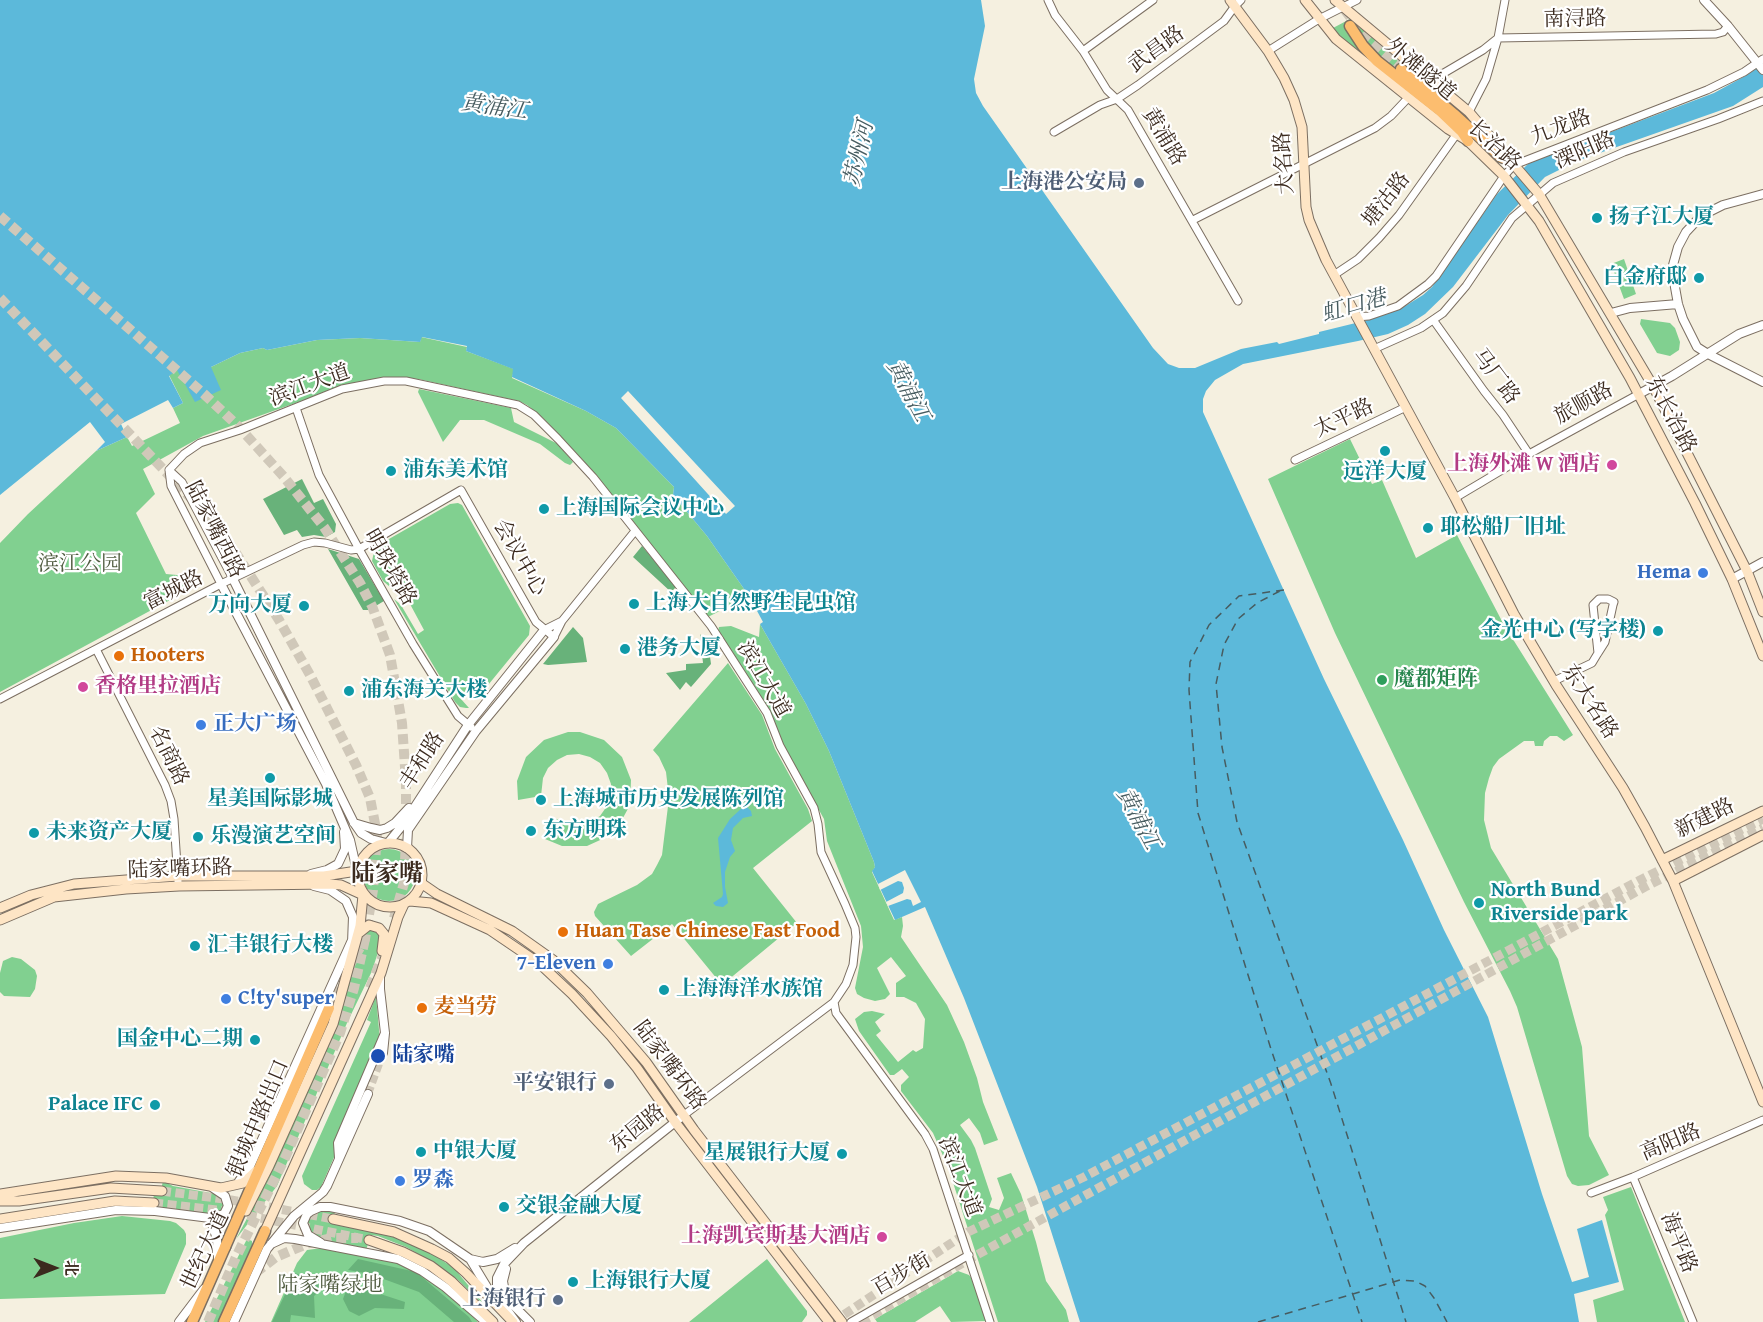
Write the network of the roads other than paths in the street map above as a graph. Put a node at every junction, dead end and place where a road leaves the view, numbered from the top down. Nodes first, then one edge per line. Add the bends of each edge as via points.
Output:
1 (1048, 0) edge
2 (1153, 0) edge
3 (1305, 0) edge
4 (1335, 0) edge
5 (1357, 0) edge
6 (1505, 0) edge
7 (1704, 0) edge
8 (1235, 2) edge
9 (1343, 7) junction
10 (1319, 19) junction
11 (1350, 26) dead end
12 (1728, 26) junction
13 (1498, 38) junction
14 (1083, 51) junction
15 (1268, 51) junction
16 (1761, 64) edge
17 (1401, 69) tunnel mouth
18 (1432, 80) junction
19 (1408, 98) junction
20 (1117, 99) junction
21 (1763, 101) edge
22 (1469, 112) junction
23 (1054, 132) dead end
24 (1456, 135) junction
25 (1468, 141) junction
26 (1303, 164) junction
27 (1514, 165) junction
28 (1506, 179) junction
29 (1527, 180) joint
30 (1537, 192) junction
31 (1763, 194) edge
32 (1526, 203) junction
33 (1193, 220) junction
34 (1334, 274) junction
35 (1238, 301) dead end
36 (1678, 303) junction
37 (1611, 313) junction
38 (1434, 321) junction
39 (1360, 323) junction
40 (1763, 325) edge
41 (1372, 345) junction
42 (1708, 354) junction
43 (1763, 382) edge
44 (1653, 386) junction
45 (1639, 394) junction
46 (1406, 407) junction
47 (296, 408) junction
48 (1529, 454) junction
49 (1295, 460) dead end
50 (169, 470) junction
51 (1455, 498) junction
52 (635, 531) junction
53 (359, 549) junction
54 (1763, 562) edge
55 (1747, 571) junction
56 (232, 579) junction
57 (1732, 579) junction
58 (221, 584) junction
59 (1763, 612) edge
60 (562, 621) junction
61 (544, 630) junction
62 (554, 638) junction
63 (96, 649) junction
64 (1598, 653) junction
65 (1763, 656) edge
66 (1554, 681) junction
67 (0, 699) edge
68 (468, 725) junction
69 (476, 731) junction
70 (427, 789) junction
71 (1763, 811) edge
72 (340, 817) junction
73 (354, 823) junction
74 (1763, 835) edge
75 (387, 843) junction
76 (407, 848) junction
77 (1662, 860) junction
78 (357, 871) junction
79 (304, 875) junction
80 (178, 881) junction
81 (1673, 881) junction
82 (421, 883) junction
83 (310, 885) junction
84 (363, 895) junction
85 (407, 903) junction
86 (0, 908) edge
87 (0, 920) edge
88 (355, 936) junction
89 (382, 970) junction
90 (834, 1002) junction
91 (328, 1008) tunnel mouth
92 (385, 1033) junction
93 (383, 1053) tunnel mouth
94 (368, 1094) tunnel mouth
95 (1763, 1102) edge
96 (684, 1115) junction
97 (1763, 1119) edge
98 (675, 1122) junction
99 (339, 1162) junction
100 (259, 1167) junction
101 (1633, 1177) junction
102 (229, 1187) junction
103 (213, 1188) junction
104 (162, 1191) tunnel mouth
105 (1591, 1193) dead end
106 (0, 1194) edge
107 (0, 1201) edge
108 (154, 1203) tunnel mouth
109 (210, 1218) junction
110 (0, 1219) edge
111 (333, 1219) tunnel mouth
112 (0, 1228) edge
113 (265, 1231) joint
114 (369, 1240) tunnel mouth
115 (321, 1243) junction
116 (524, 1243) junction
117 (225, 1247) joint
118 (267, 1249) junction
119 (969, 1255) junction
120 (470, 1259) junction
121 (207, 1286) junction
122 (495, 1302) junction
123 (829, 1321) edge
124 (178, 1322) edge
125 (194, 1322) edge
126 (224, 1322) edge
127 (234, 1322) edge
128 (486, 1322) edge
129 (493, 1322) edge
130 (514, 1322) edge
131 (530, 1322) edge
132 (842, 1322) edge
133 (851, 1322) edge
134 (990, 1322) edge
135 (1693, 1322) edge

1 - 14 street, 黄浦路
2 - 14 street
3 - 10 main road, 长治路
4 - 9 main road, 长治路
5 - 9 street
6 - 13 street
7 - 12 street
8 - 15 main road, 大名路
8 - 20 street, 武昌路 via 1224,21
9 - 10 street
9 - 18 main road, 长治路
10 - 15 street
10 - 19 main road, 长治路 via 1336,39
11 - 25 main road, 外滩隧道 via 1377,61 1438,110
12 - 13 street, 南浔路 via 1716,34
12 - 16 street
13 - 18 street
13 - 22 street via 1486,80
14 - 20 street, 黄浦路
15 - 26 main road, 大名路 via 1298,112
16 - 27 street, 九龙路 via 1707,90
17 - 27 main road, 外滩隧道
18 - 22 main road, 长治路
19 - 24 main road, 长治路
19 - 26 street via 1375,128
20 - 23 street, 武昌路
20 - 33 street, 黄浦路 via 1128,110
21 - 30 street, 溧阳路 via 1598,162
22 - 27 main road, 长治路
24 - 25 main road, 长治路
24 - 34 street, 塘沽路 via 1379,238 1358,259
25 - 28 main road, 长治路
26 - 33 street
26 - 34 main road, 大名路 via 1309,220
27 - 28 street, 九龙路
27 - 29 main road, 长治路
28 - 32 main road, 长治路
28 - 39 street, 九龙路 via 1428,284 1398,306
29 - 30 main road, 东长治路
30 - 32 street, 溧阳路
30 - 37 main road, 东长治路
31 - 36 street via 1712,209 1686,232 1673,265
32 - 38 street, 溧阳路 via 1466,286
32 - 45 main road, 东长治路
33 - 35 street, 黄浦路
34 - 39 main road, 大名路
36 - 37 street
36 - 42 street via 1691,338
37 - 44 main road, 东长治路
38 - 41 street, 溧阳路
38 - 48 street, 马厂路
39 - 41 main road, 东大名路
40 - 42 street, 旅顺路 via 1739,334
41 - 46 main road, 东大名路
42 - 43 street
42 - 44 street, 旅顺路
44 - 45 street, 旅顺路
44 - 55 main road, 东长治路
45 - 48 street, 旅顺路
45 - 57 main road, 东长治路
46 - 49 street, 太平路
46 - 51 main road, 东大名路
47 - 50 street, 滨江大道 via 200,443
47 - 52 street, 滨江大道 via 352,386 394,380 518,405 558,439
47 - 53 street, 明珠塔路 via 319,475
48 - 51 street, 旅顺路
50 - 56 street, 陆家嘴西路 via 182,482
50 - 58 street, 陆家嘴西路 via 171,486
51 - 66 main road, 东大名路 via 1514,614
52 - 60 street, 丰和路
52 - 90 street, 滨江大道 via 711,626 767,713 814,808 821,852 856,937 854,965
53 - 56 street, 富城路 via 314,542
53 - 61 street, 会议中心 via 461,490
53 - 68 street, 明珠塔路 via 413,644 458,716
54 - 55 street
55 - 57 street
55 - 59 main road, 东长治路
56 - 58 street, 富城路
56 - 73 street, 陆家嘴西路
57 - 65 main road, 东长治路
58 - 63 street, 富城路
58 - 72 street, 陆家嘴西路
60 - 61 street, 丰和路
60 - 62 street, 丰和路
61 - 62 street, 会议中心
61 - 68 street, 丰和路
62 - 69 street, 丰和路
63 - 67 street, 富城路
63 - 80 street, 名商路 via 171,801
64 - 64 street via 1605,642 1614,602 1608,599 1599,599 1593,605
64 - 66 street via 1592,663
66 - 77 main road, 东大名路 via 1623,788
68 - 69 street, 明珠塔路
68 - 70 street, 丰和路
69 - 76 street, 丰和路 via 408,830
70 - 73 street via 420,791 407,811 387,828
70 - 75 street, 丰和路
71 - 77 main road, 新建路
72 - 78 street, 陆家嘴西路
72 - 79 street via 345,849 338,864
73 - 75 street, 陆家嘴西路 via 370,839
74 - 81 main road, 新建路
75 - 76 main road
75 - 78 main road via 367,851
76 - 82 main road via 420,863
77 - 81 main road, 东大名路
78 - 79 main road, 陆家嘴环路
78 - 84 main road
79 - 80 main road, 陆家嘴环路
80 - 83 main road, 陆家嘴环路
80 - 86 main road, 陆家嘴环路 via 74,884
80 - 87 main road, 陆家嘴环路 via 54,897
81 - 95 main road, 东大名路
82 - 85 main road
82 - 96 main road, 陆家嘴环路 via 512,931 553,960 612,1021
83 - 84 main road, 陆家嘴环路 via 341,885
83 - 88 street via 330,890 346,901 353,916
84 - 85 main road via 387,908
84 - 88 main road, 世纪大道
85 - 89 main road via 398,916
85 - 98 main road, 陆家嘴环路 via 430,903 468,920 540,964 611,1036
88 - 89 main road via 369,925 382,930
88 - 102 street via 250,1167 243,1178
88 - 125 main road, 世纪大道 via 333,1024
89 - 92 street
89 - 113 main road
90 - 96 street, 东园路
90 - 119 street, 滨江大道 via 843,1024 925,1134
91 - 100 main road, 银城中路出口
92 - 93 street
92 - 99 street via 338,1143
94 - 99 street
96 - 98 street, 东园路
96 - 132 main road, 陆家嘴环路
97 - 101 street, 高阳路
98 - 116 street, 东园路
98 - 123 main road, 陆家嘴环路
99 - 118 street via 323,1192 294,1216
100 - 102 main road via 248,1180
100 - 117 main road, 银城中路出口
101 - 105 street, 高阳路
101 - 135 street, 海平路
102 - 103 main road
103 - 106 main road via 165,1178 116,1176
103 - 109 street via 225,1196 228,1206 224,1214
104 - 107 main road via 111,1188
108 - 110 main road via 114,1201
109 - 112 street via 116,1210
109 - 121 street via 218,1257
111 - 122 main road via 394,1232 432,1249 458,1265
113 - 126 main road
114 - 129 main road via 430,1266
115 - 118 street via 284,1238
115 - 120 street via 308,1236 303,1223 311,1211 330,1207 429,1231
115 - 128 street via 398,1259 445,1287
116 - 120 street via 497,1259
116 - 130 street via 504,1264 497,1283 499,1297
116 - 131 street via 506,1269 503,1287 508,1299
117 - 121 main road, 世纪大道
118 - 127 street
119 - 133 street, 百步街
119 - 134 street, 滨江大道
120 - 122 street
121 - 124 street
121 - 125 main road, 世纪大道
122 - 130 main road

